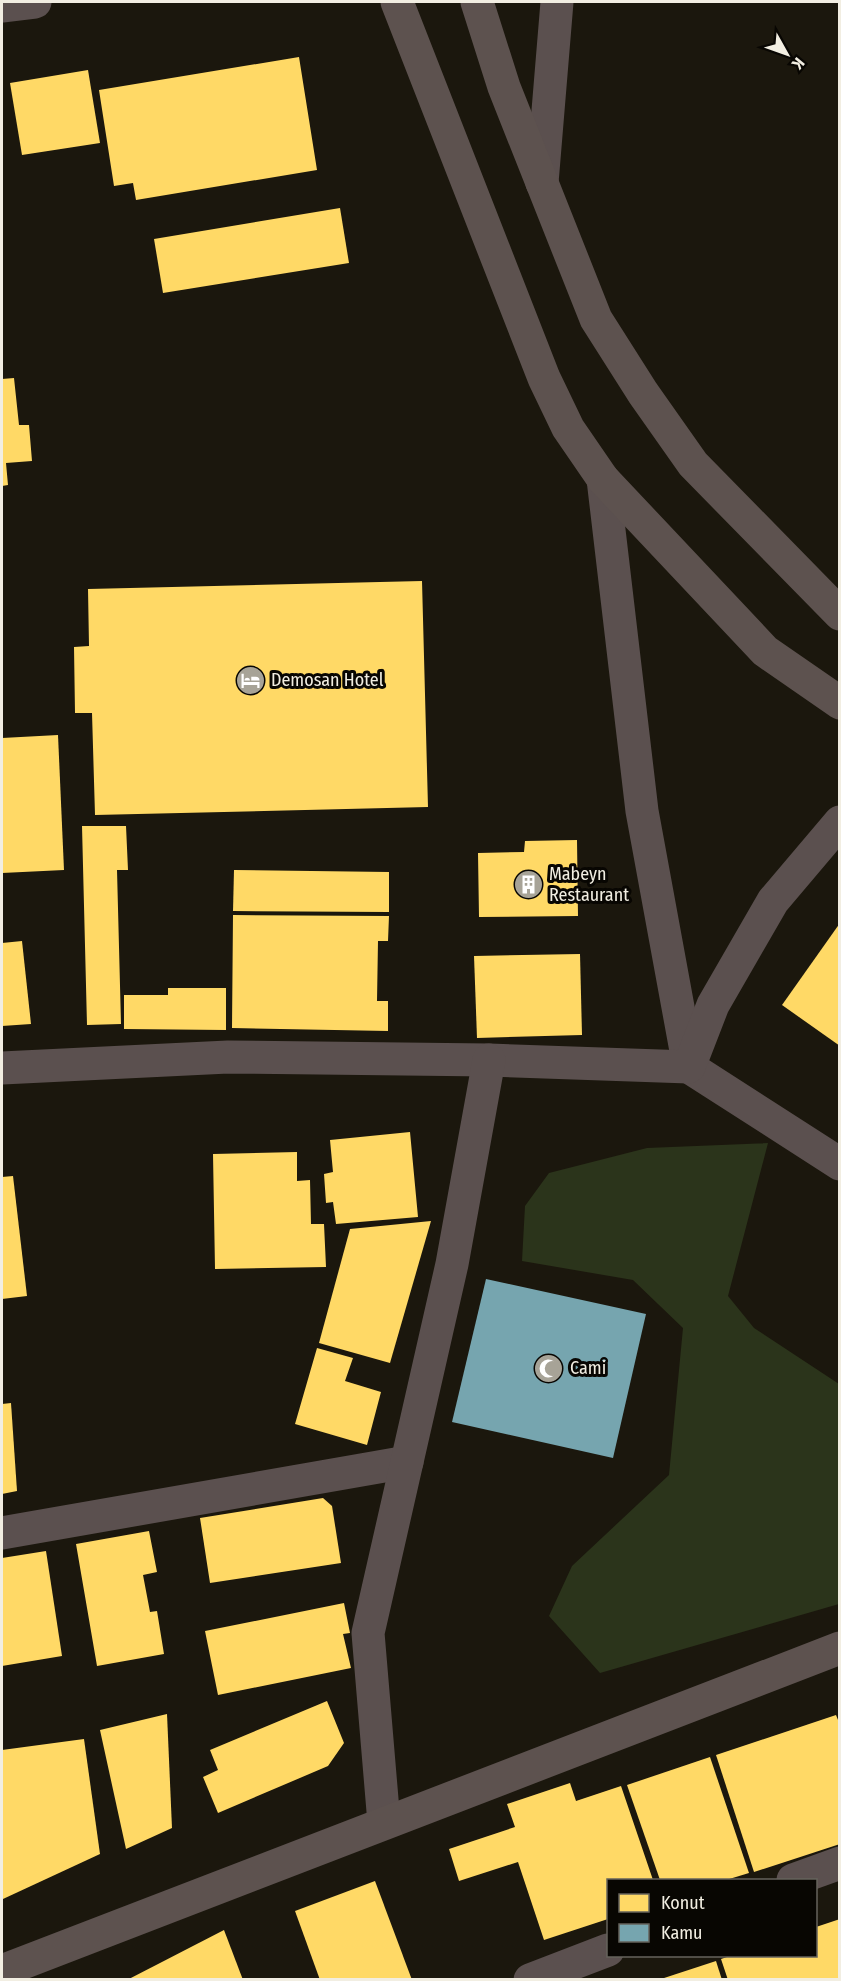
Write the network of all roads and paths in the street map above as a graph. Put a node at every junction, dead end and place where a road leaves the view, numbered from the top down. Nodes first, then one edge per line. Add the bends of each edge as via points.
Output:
1 (35, 2) edge
2 (397, 2) edge
3 (477, 2) edge
4 (557, 2) edge
5 (2, 6) edge
6 (542, 183) junction
7 (603, 479) junction
8 (840, 614) edge
9 (840, 703) edge
10 (840, 822) edge
11 (489, 1060) junction
12 (689, 1067) junction
13 (2, 1068) edge
14 (840, 1164) edge
15 (406, 1462) junction
16 (2, 1533) edge
17 (840, 1648) edge
18 (384, 1823) junction
19 (840, 1863) edge
20 (798, 1879) edge
21 (607, 1951) edge
22 (2, 1971) edge
23 (530, 1980) edge

1 - 5 street
2 - 7 main road via 544,378 568,428
3 - 6 main road via 504,87
4 - 6 street
6 - 8 main road via 596,319 643,393 693,464
7 - 9 main road via 765,651
7 - 12 street via 642,811
10 - 12 street via 773,901 713,1005
11 - 12 street
11 - 13 street via 228,1057
11 - 15 street via 452,1264
12 - 14 street
15 - 16 street
15 - 18 street via 368,1633
17 - 18 main road
18 - 22 main road
19 - 20 street
21 - 23 street

